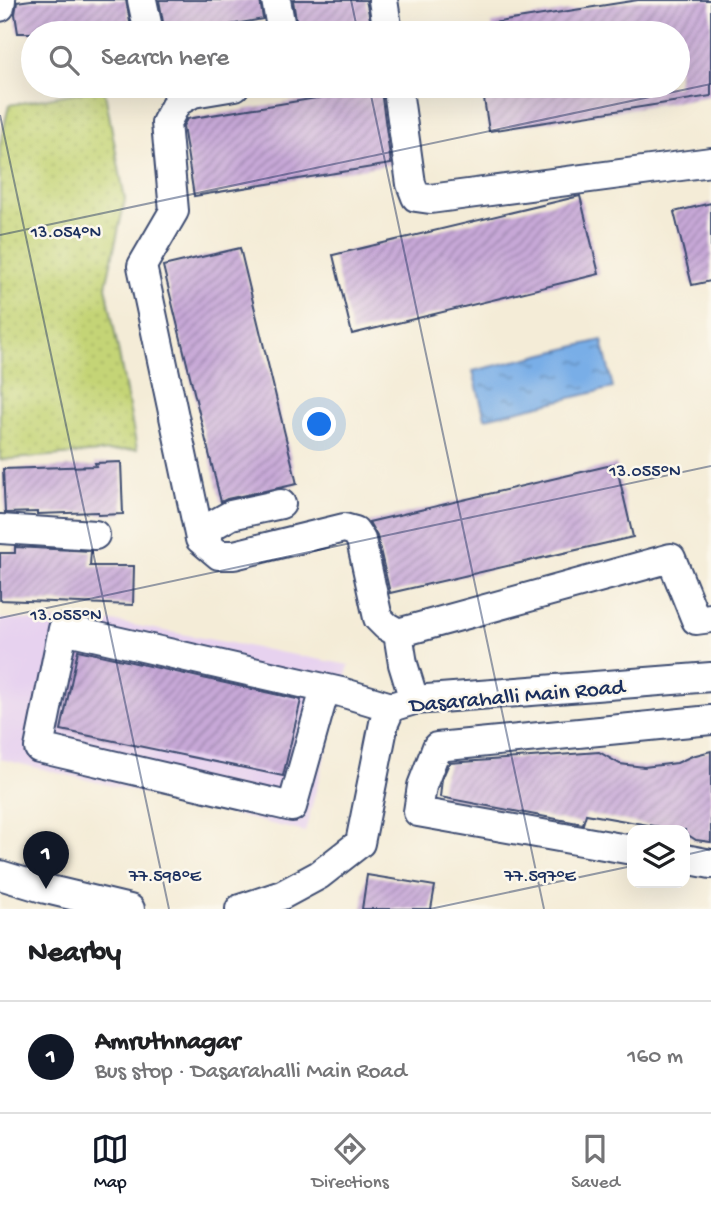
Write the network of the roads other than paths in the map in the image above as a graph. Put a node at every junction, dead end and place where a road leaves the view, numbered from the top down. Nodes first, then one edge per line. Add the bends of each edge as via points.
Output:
1 (1, 0) edge
2 (142, 0) edge
3 (276, 0) edge
4 (0, 7) edge
5 (146, 21) edge
6 (280, 21) edge
7 (184, 98) edge
8 (399, 98) edge
9 (711, 162) edge
10 (281, 504) dead end
11 (0, 529) edge
12 (95, 534) dead end
13 (200, 538) junction
14 (711, 618) edge
15 (398, 633) junction
16 (703, 678) edge
17 (322, 698) junction
18 (396, 710) junction
19 (706, 720) edge
20 (627, 849) edge
21 (690, 860) edge
22 (711, 864) edge
23 (0, 875) edge
24 (130, 909) edge
25 (240, 909) edge

1 - 4 street
2 - 5 street
3 - 6 street
7 - 13 street via 166,123 174,211 142,266
8 - 9 street via 416,197 430,199
10 - 13 street via 231,515
11 - 12 street
13 - 15 street via 219,555 234,555 344,528 355,531 361,540 378,618
14 - 15 street via 696,620 671,558
15 - 18 street via 403,664
16 - 18 street, Dasarahalli Main Road
16 - 19 street
17 - 17 street via 63,629 39,748 292,807
17 - 18 street
18 - 25 street, Dasarahalli Main Road via 360,843 319,875 282,895
19 - 20 street via 437,747 418,812
21 - 22 street
23 - 24 street

